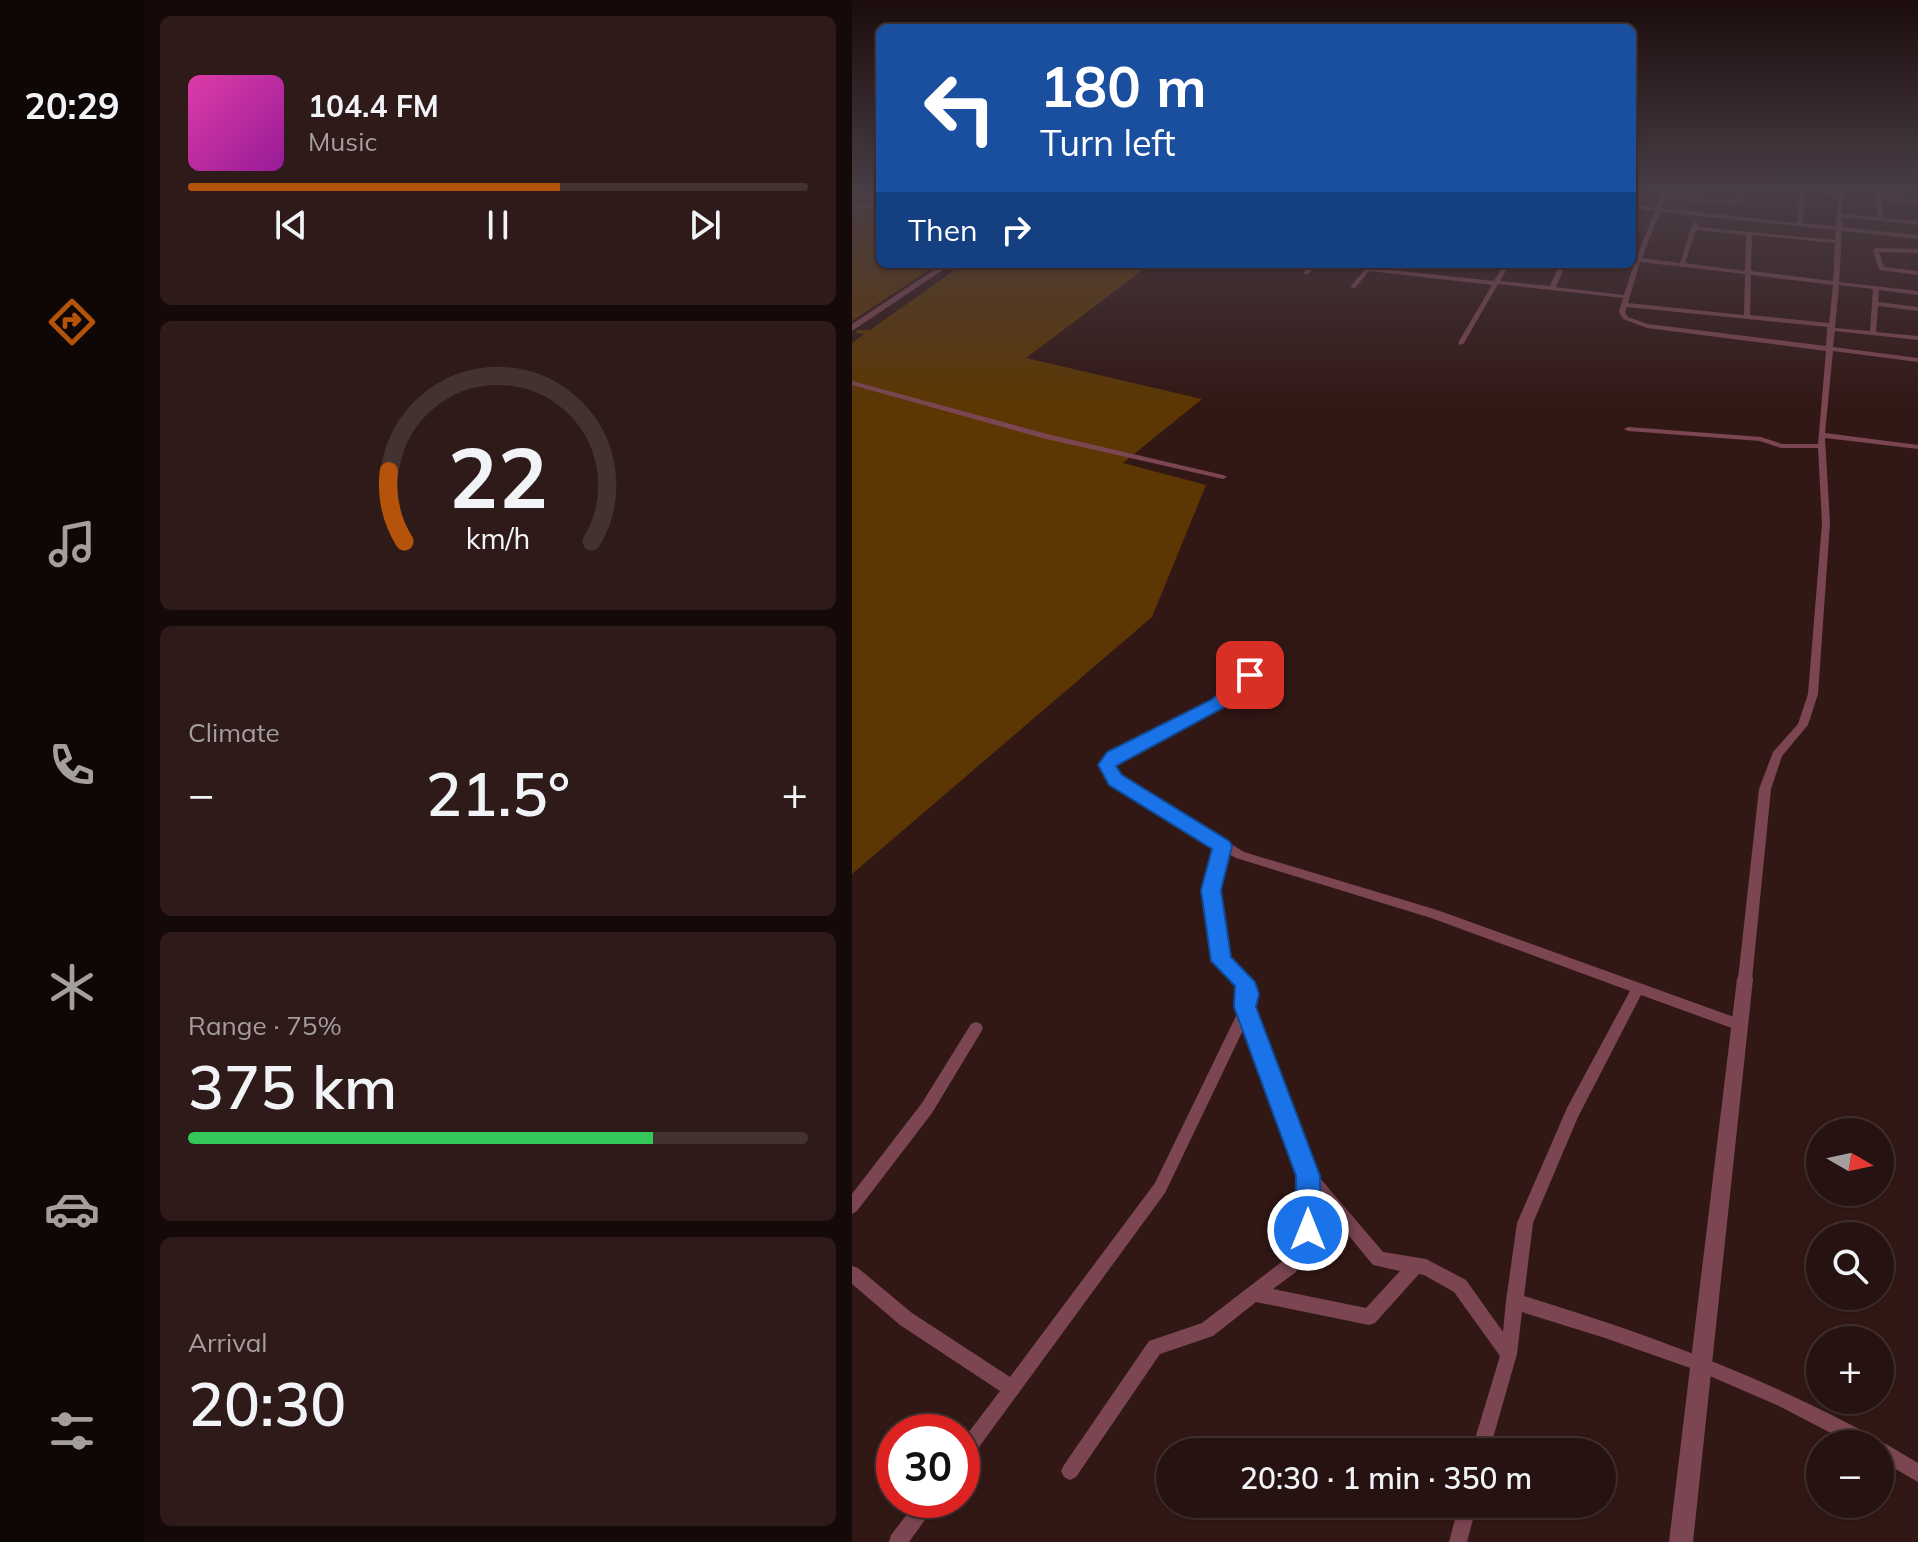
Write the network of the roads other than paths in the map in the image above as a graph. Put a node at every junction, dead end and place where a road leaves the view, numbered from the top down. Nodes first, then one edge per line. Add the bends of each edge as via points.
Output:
1 (1643, 260) edge
2 (1684, 260) edge
3 (1748, 260) edge
4 (1837, 260) edge
5 (1879, 260) edge
6 (1682, 265) junction
7 (942, 268) edge
8 (1311, 268) edge
9 (1368, 268) edge
10 (1386, 268) edge
11 (1504, 268) edge
12 (1561, 268) edge
13 (1633, 268) edge
14 (1306, 273) dead end
15 (1748, 273) junction
16 (1918, 273) edge
17 (1495, 282) junction
18 (1836, 283) junction
19 (1353, 287) dead end
20 (1552, 288) junction
21 (1876, 288) junction
22 (1918, 293) edge
23 (1626, 301) junction
24 (1876, 304) junction
25 (1918, 309) edge
26 (1747, 318) junction
27 (1830, 327) junction
28 (852, 328) edge
29 (1873, 334) junction
30 (1918, 338) edge
31 (1461, 343) dead end
32 (1828, 349) junction
33 (1918, 360) edge
34 (852, 383) edge
35 (1628, 429) dead end
36 (1821, 441) junction
37 (1918, 447) edge
38 (1223, 477) dead end
39 (1250, 675) dead end
40 (1223, 846) junction
41 (1745, 979) joint
42 (1638, 988) junction
43 (1245, 1007) junction
44 (1740, 1025) junction
45 (976, 1028) dead end
46 (1308, 1176) junction
47 (852, 1206) edge
48 (1416, 1265) junction
49 (852, 1274) edge
50 (1255, 1294) junction
51 (1514, 1301) junction
52 (1509, 1354) junction
53 (1701, 1364) junction
54 (1012, 1389) junction
55 (1840, 1430) edge
56 (980, 1432) edge
57 (1484, 1438) edge
58 (1894, 1458) edge
59 (1070, 1471) dead end
60 (1918, 1473) edge
61 (916, 1518) edge
62 (1464, 1518) edge
63 (898, 1542) edge
64 (1458, 1542) edge
65 (1681, 1542) edge

1 - 6 street
2 - 6 street
3 - 15 street
4 - 18 street
5 - 16 street via 1881,269
6 - 15 street
7 - 28 street
8 - 14 street
9 - 19 street
10 - 17 street
11 - 17 street
12 - 20 street
13 - 23 street
15 - 18 street
15 - 26 street
17 - 20 street
17 - 31 street
18 - 21 street
18 - 27 street
20 - 23 street
21 - 22 street
21 - 24 street
23 - 26 street
23 - 32 street via 1625,318 1647,326
24 - 25 street
24 - 29 street
26 - 27 street
27 - 29 street
27 - 32 street
29 - 30 street
32 - 33 street
32 - 36 street
34 - 38 street
35 - 36 street via 1761,439 1781,446
36 - 37 street
36 - 41 street via 1826,523 1813,694 1803,725 1777,755 1765,789
39 - 40 street via 1217,704 1107,765 1116,780
40 - 42 street
40 - 43 street via 1211,890 1218,946 1221,961 1245,982
41 - 44 street
42 - 44 street
42 - 51 street via 1538,1188 1525,1223
43 - 46 street
43 - 54 street via 1160,1188
44 - 53 street
45 - 47 street via 927,1108
46 - 48 street via 1379,1259
46 - 50 street via 1308,1230 1290,1266
48 - 50 street via 1369,1317
48 - 52 street via 1460,1286
49 - 54 street via 906,1319
50 - 59 street via 1207,1330 1155,1347
51 - 52 street
51 - 53 street via 1607,1328
52 - 57 street
53 - 55 street
53 - 65 street
54 - 56 street
58 - 60 street
61 - 63 street
62 - 64 street

